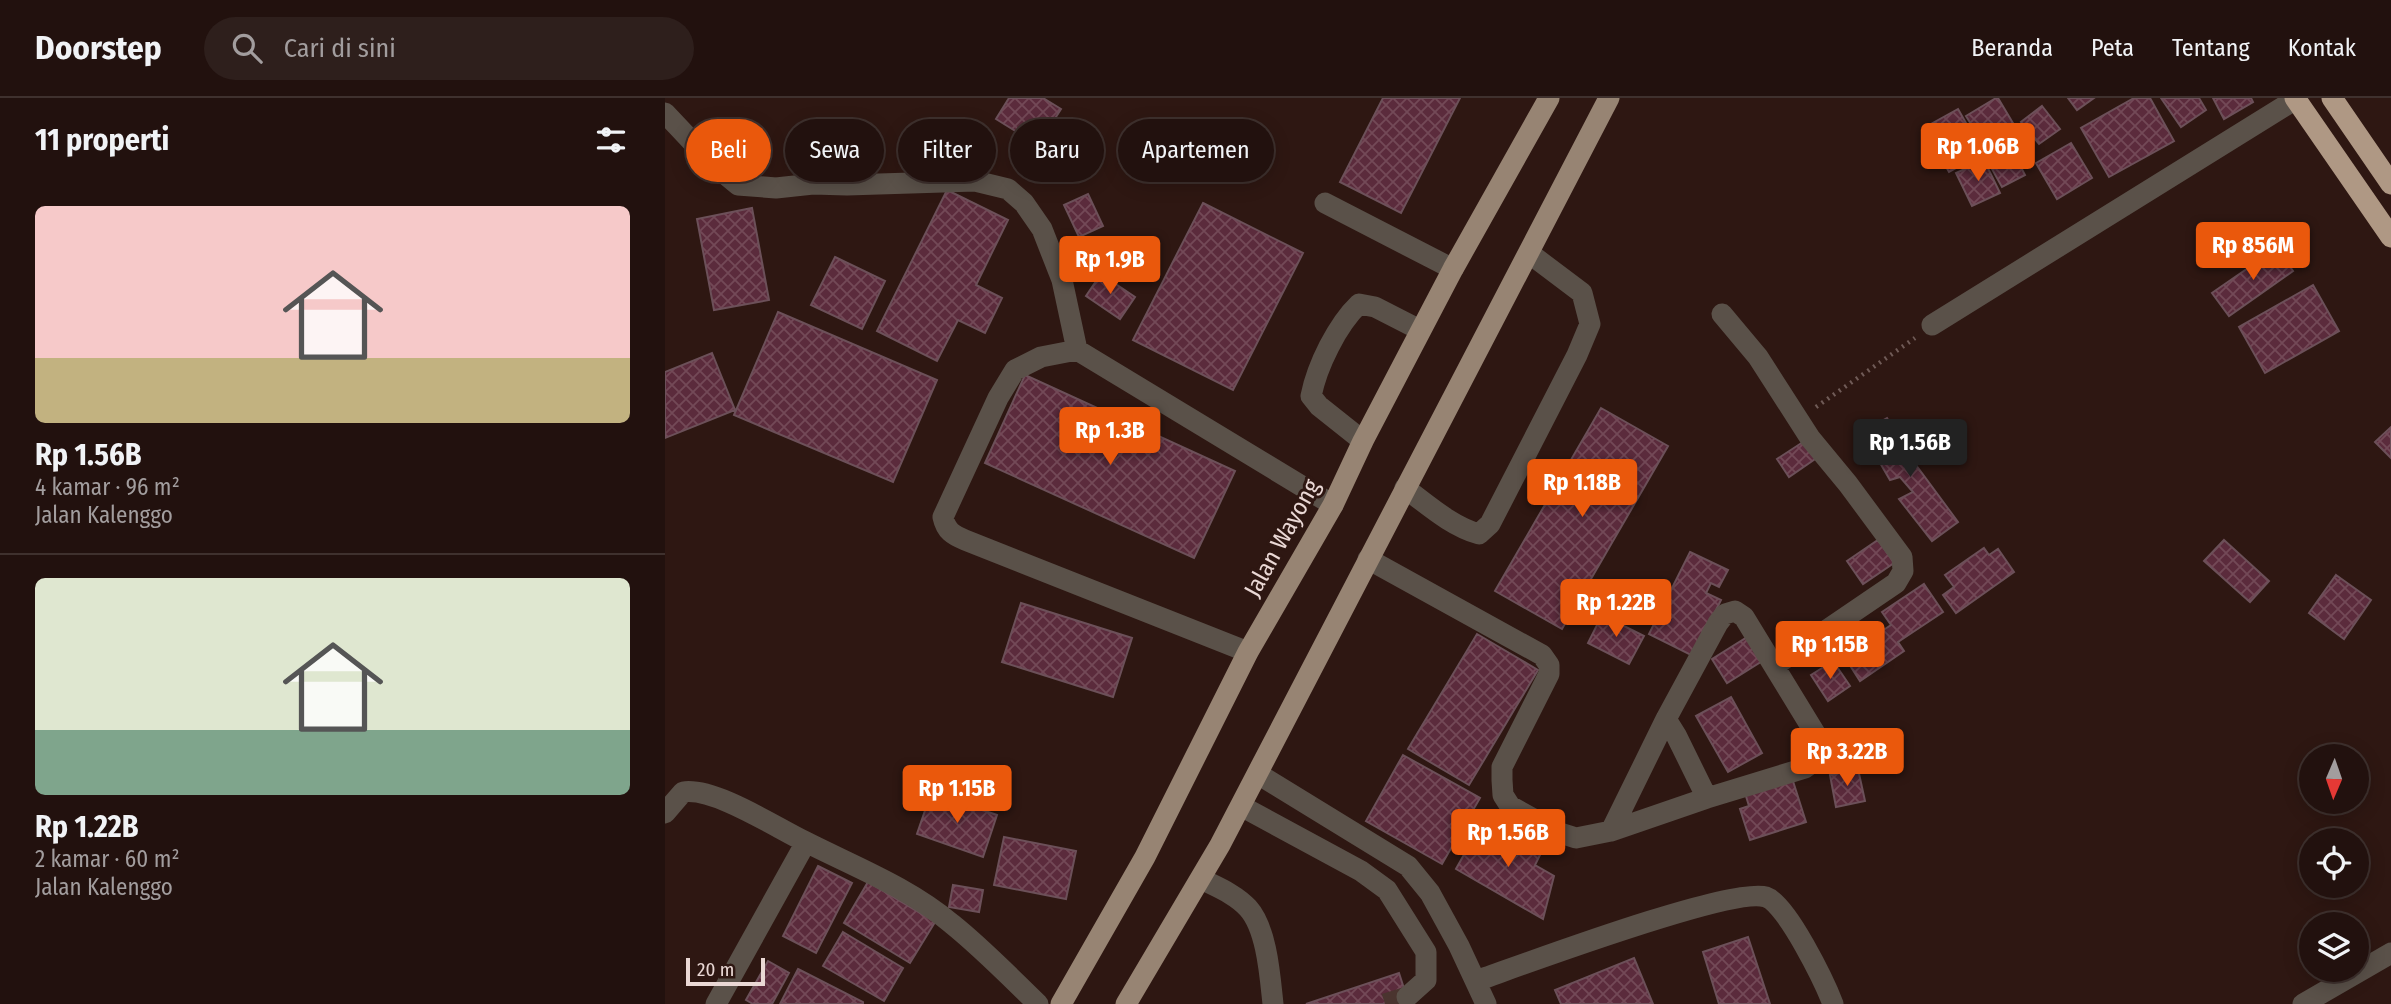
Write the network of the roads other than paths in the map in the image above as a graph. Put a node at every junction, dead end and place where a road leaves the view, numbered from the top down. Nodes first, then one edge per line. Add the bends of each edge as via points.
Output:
1 (1549, 98) edge
2 (1609, 98) edge
3 (2295, 98) edge
4 (2332, 98) edge
5 (665, 113) edge
6 (2391, 184) edge
7 (1325, 203) dead end
8 (2391, 237) edge
9 (1529, 253) junction
10 (1453, 270) junction
11 (1722, 314) dead end
12 (1932, 325) road end
13 (1420, 330) junction
14 (1077, 350) junction
15 (1363, 441) junction
16 (1405, 488) junction
17 (1333, 505) junction
18 (1368, 559) junction
19 (1248, 652) junction
20 (1774, 666) junction
21 (1666, 719) junction
22 (1258, 774) junction
23 (1707, 798) junction
24 (1241, 806) junction
25 (665, 813) edge
26 (1611, 831) junction
27 (806, 842) junction
28 (1201, 879) junction
29 (2391, 953) edge
30 (1476, 981) junction
31 (1407, 997) dead end
32 (716, 1004) edge
33 (1038, 1004) edge
34 (1061, 1004) edge
35 (1126, 1004) edge
36 (1273, 1004) edge
37 (1486, 1004) edge
38 (1833, 1004) edge
39 (2303, 1004) edge

1 - 10 main road, Jalan Wayong
2 - 9 main road
3 - 8 highway
3 - 12 street
4 - 6 highway
5 - 14 street via 738,185 975,181 1007,189 1024,202 1042,229 1062,280
7 - 10 street
9 - 16 main road
9 - 16 street via 1582,293 1590,324 1490,524 1479,534 1469,531
10 - 13 main road, Jalan Wayong
11 - 20 street via 1758,357 1809,438 1902,557 1903,571 1896,583
13 - 15 main road, Jalan Wayong
13 - 15 street via 1375,307 1359,304 1347,315 1315,375 1311,396
14 - 17 street
14 - 19 street via 1041,357 1015,370 943,517 945,527 953,536
15 - 17 main road, Jalan Wayong
16 - 18 main road
17 - 19 main road, Jalan Wayong
18 - 22 main road
18 - 26 street via 1542,656 1549,674 1502,767 1503,794 1510,806 1557,832 1576,838
19 - 34 main road, Jalan Wayong via 1145,857
20 - 21 street via 1744,617 1735,611 1725,614
20 - 23 street via 1821,743 1819,755 1805,768
21 - 23 street
21 - 26 street
22 - 24 main road
22 - 30 street via 1408,866 1430,893
23 - 26 street
24 - 28 main road
24 - 31 street via 1361,871 1387,890 1426,952 1426,980
25 - 27 street via 683,792 694,790
27 - 32 street
27 - 33 street via 922,902 952,923
28 - 35 main road
28 - 36 street via 1248,908 1261,930
29 - 39 street
30 - 37 street
30 - 38 street via 1701,906 1767,897 1793,926

